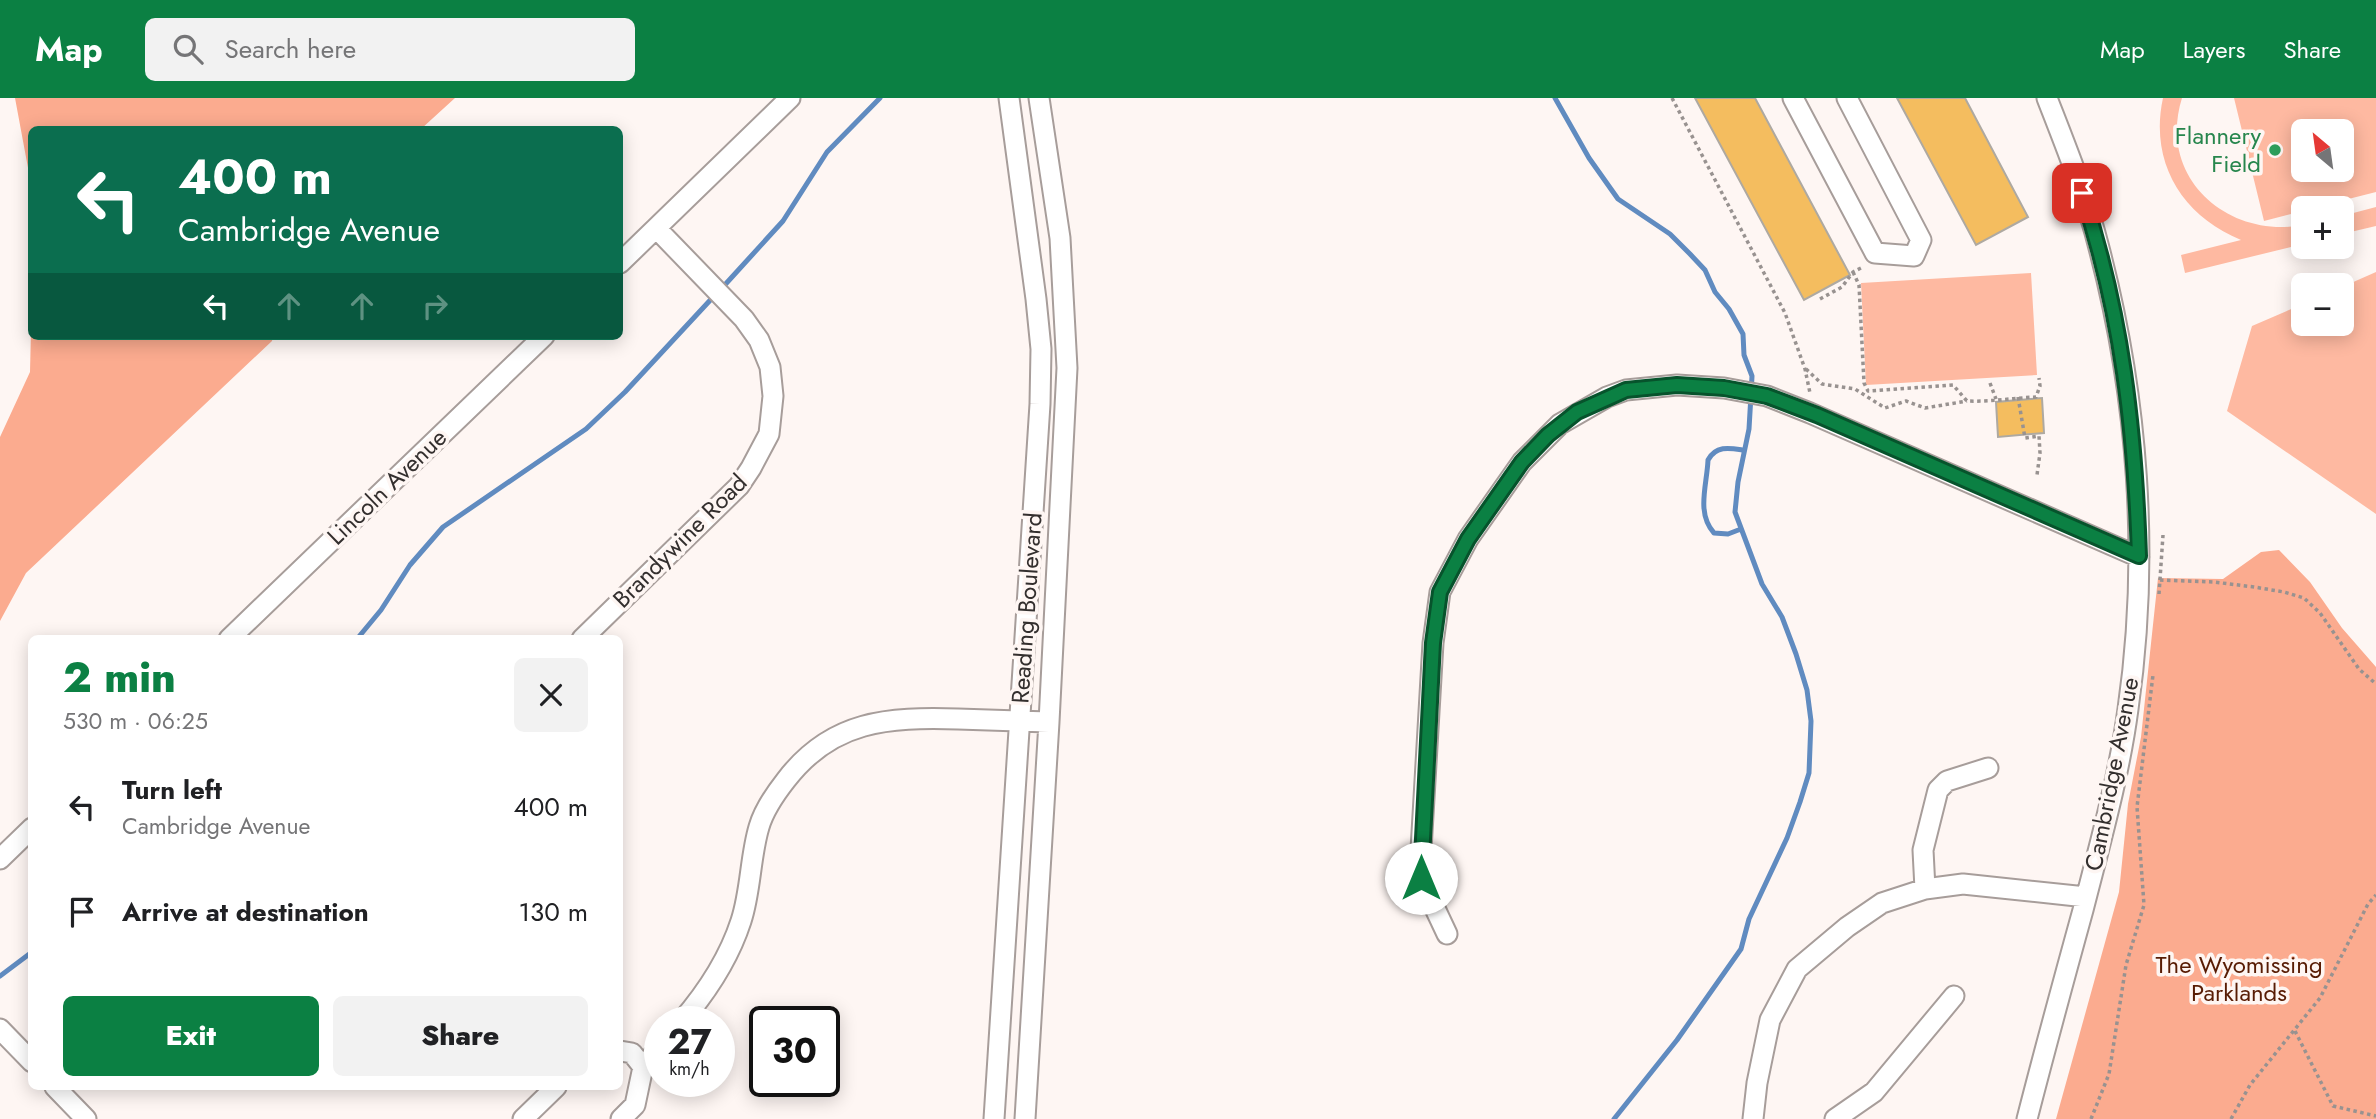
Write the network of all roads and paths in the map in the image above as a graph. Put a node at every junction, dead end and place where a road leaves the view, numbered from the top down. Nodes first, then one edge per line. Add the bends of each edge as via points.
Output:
1 (790, 98) edge
2 (1009, 98) edge
3 (1040, 98) edge
4 (1672, 98) edge
5 (1793, 98) edge
6 (1847, 98) edge
7 (2047, 98) edge
8 (656, 228) junction
9 (1875, 253) junction
10 (623, 260) edge
11 (1853, 272) junction
12 (1820, 299) dead end
13 (540, 340) edge
14 (1805, 369) junction
15 (2039, 378) dead end
16 (1990, 383) dead end
17 (2018, 397) junction
18 (1996, 399) junction
19 (1968, 401) junction
20 (1817, 415) junction
21 (2037, 475) dead end
22 (2163, 535) dead end
23 (2139, 556) junction
24 (2160, 580) junction
25 (2159, 594) dead end
26 (233, 635) edge
27 (586, 635) edge
28 (2154, 663) dead end
29 (2376, 684) edge
30 (1019, 720) junction
31 (1049, 722) junction
32 (1988, 768) dead end
33 (28, 832) edge
34 (0, 859) edge
35 (1925, 890) junction
36 (2376, 895) edge
37 (2086, 897) junction
38 (1447, 934) dead end
39 (1954, 996) dead end
40 (694, 1006) edge
41 (0, 1029) edge
42 (2295, 1031) junction
43 (623, 1052) edge
44 (28, 1058) edge
45 (643, 1067) joint
46 (58, 1090) edge
47 (553, 1090) edge
48 (2376, 1116) edge
49 (86, 1119) edge
50 (523, 1119) edge
51 (621, 1119) edge
52 (994, 1119) edge
53 (1025, 1119) edge
54 (1753, 1119) edge
55 (1835, 1119) edge
56 (2027, 1119) edge
57 (2091, 1119) edge
58 (2231, 1119) edge

1 - 8 street
2 - 30 street, Reading Boulevard via 1041,349 1038,461
3 - 31 street, Reading Boulevard via 1060,238 1067,368
4 - 14 path via 1785,313
5 - 9 street
6 - 9 street via 1921,240 1914,256
7 - 23 street, Cambridge Avenue via 2088,211 2115,313 2136,464
8 - 10 street
8 - 27 street, Brandywine Road via 759,340 772,378 769,434 739,486
9 - 11 path via 1868,265
11 - 12 path via 1842,287
11 - 19 path via 1868,391 1953,385
13 - 26 street, Lincoln Avenue
14 - 19 path via 1822,384 1855,389 1885,408 1906,401 1926,408
14 - 20 path
15 - 17 path via 2036,397
16 - 18 path
17 - 18 path
17 - 21 path via 2025,438 2039,436
18 - 19 path
20 - 23 street
20 - 38 street via 1767,396 1724,388 1677,385 1626,390 1577,412 1522,462 1468,539 1440,592 1420,867
22 - 24 path
23 - 37 street, Cambridge Avenue via 2128,710 2117,775
24 - 25 path
24 - 29 path via 2241,585 2304,598
28 - 57 path via 2137,807 2144,905 2126,965 2109,1074
30 - 31 street
30 - 40 street via 895,719 858,727 814,751 793,770 768,808 760,826 741,921 721,965
30 - 52 street, Reading Boulevard
31 - 53 street, Reading Boulevard
32 - 35 street via 1948,781 1938,790 1923,850
33 - 34 street
35 - 37 street via 1963,884
35 - 54 street via 1882,903 1797,969 1770,1020
36 - 42 path via 2332,978
37 - 56 street, Cambridge Avenue
39 - 55 street via 1874,1092
41 - 44 street
42 - 48 path via 2333,1106
42 - 58 path via 2250,1085
43 - 45 street via 632,1053
45 - 51 street via 635,1105
46 - 49 street
47 - 50 street

